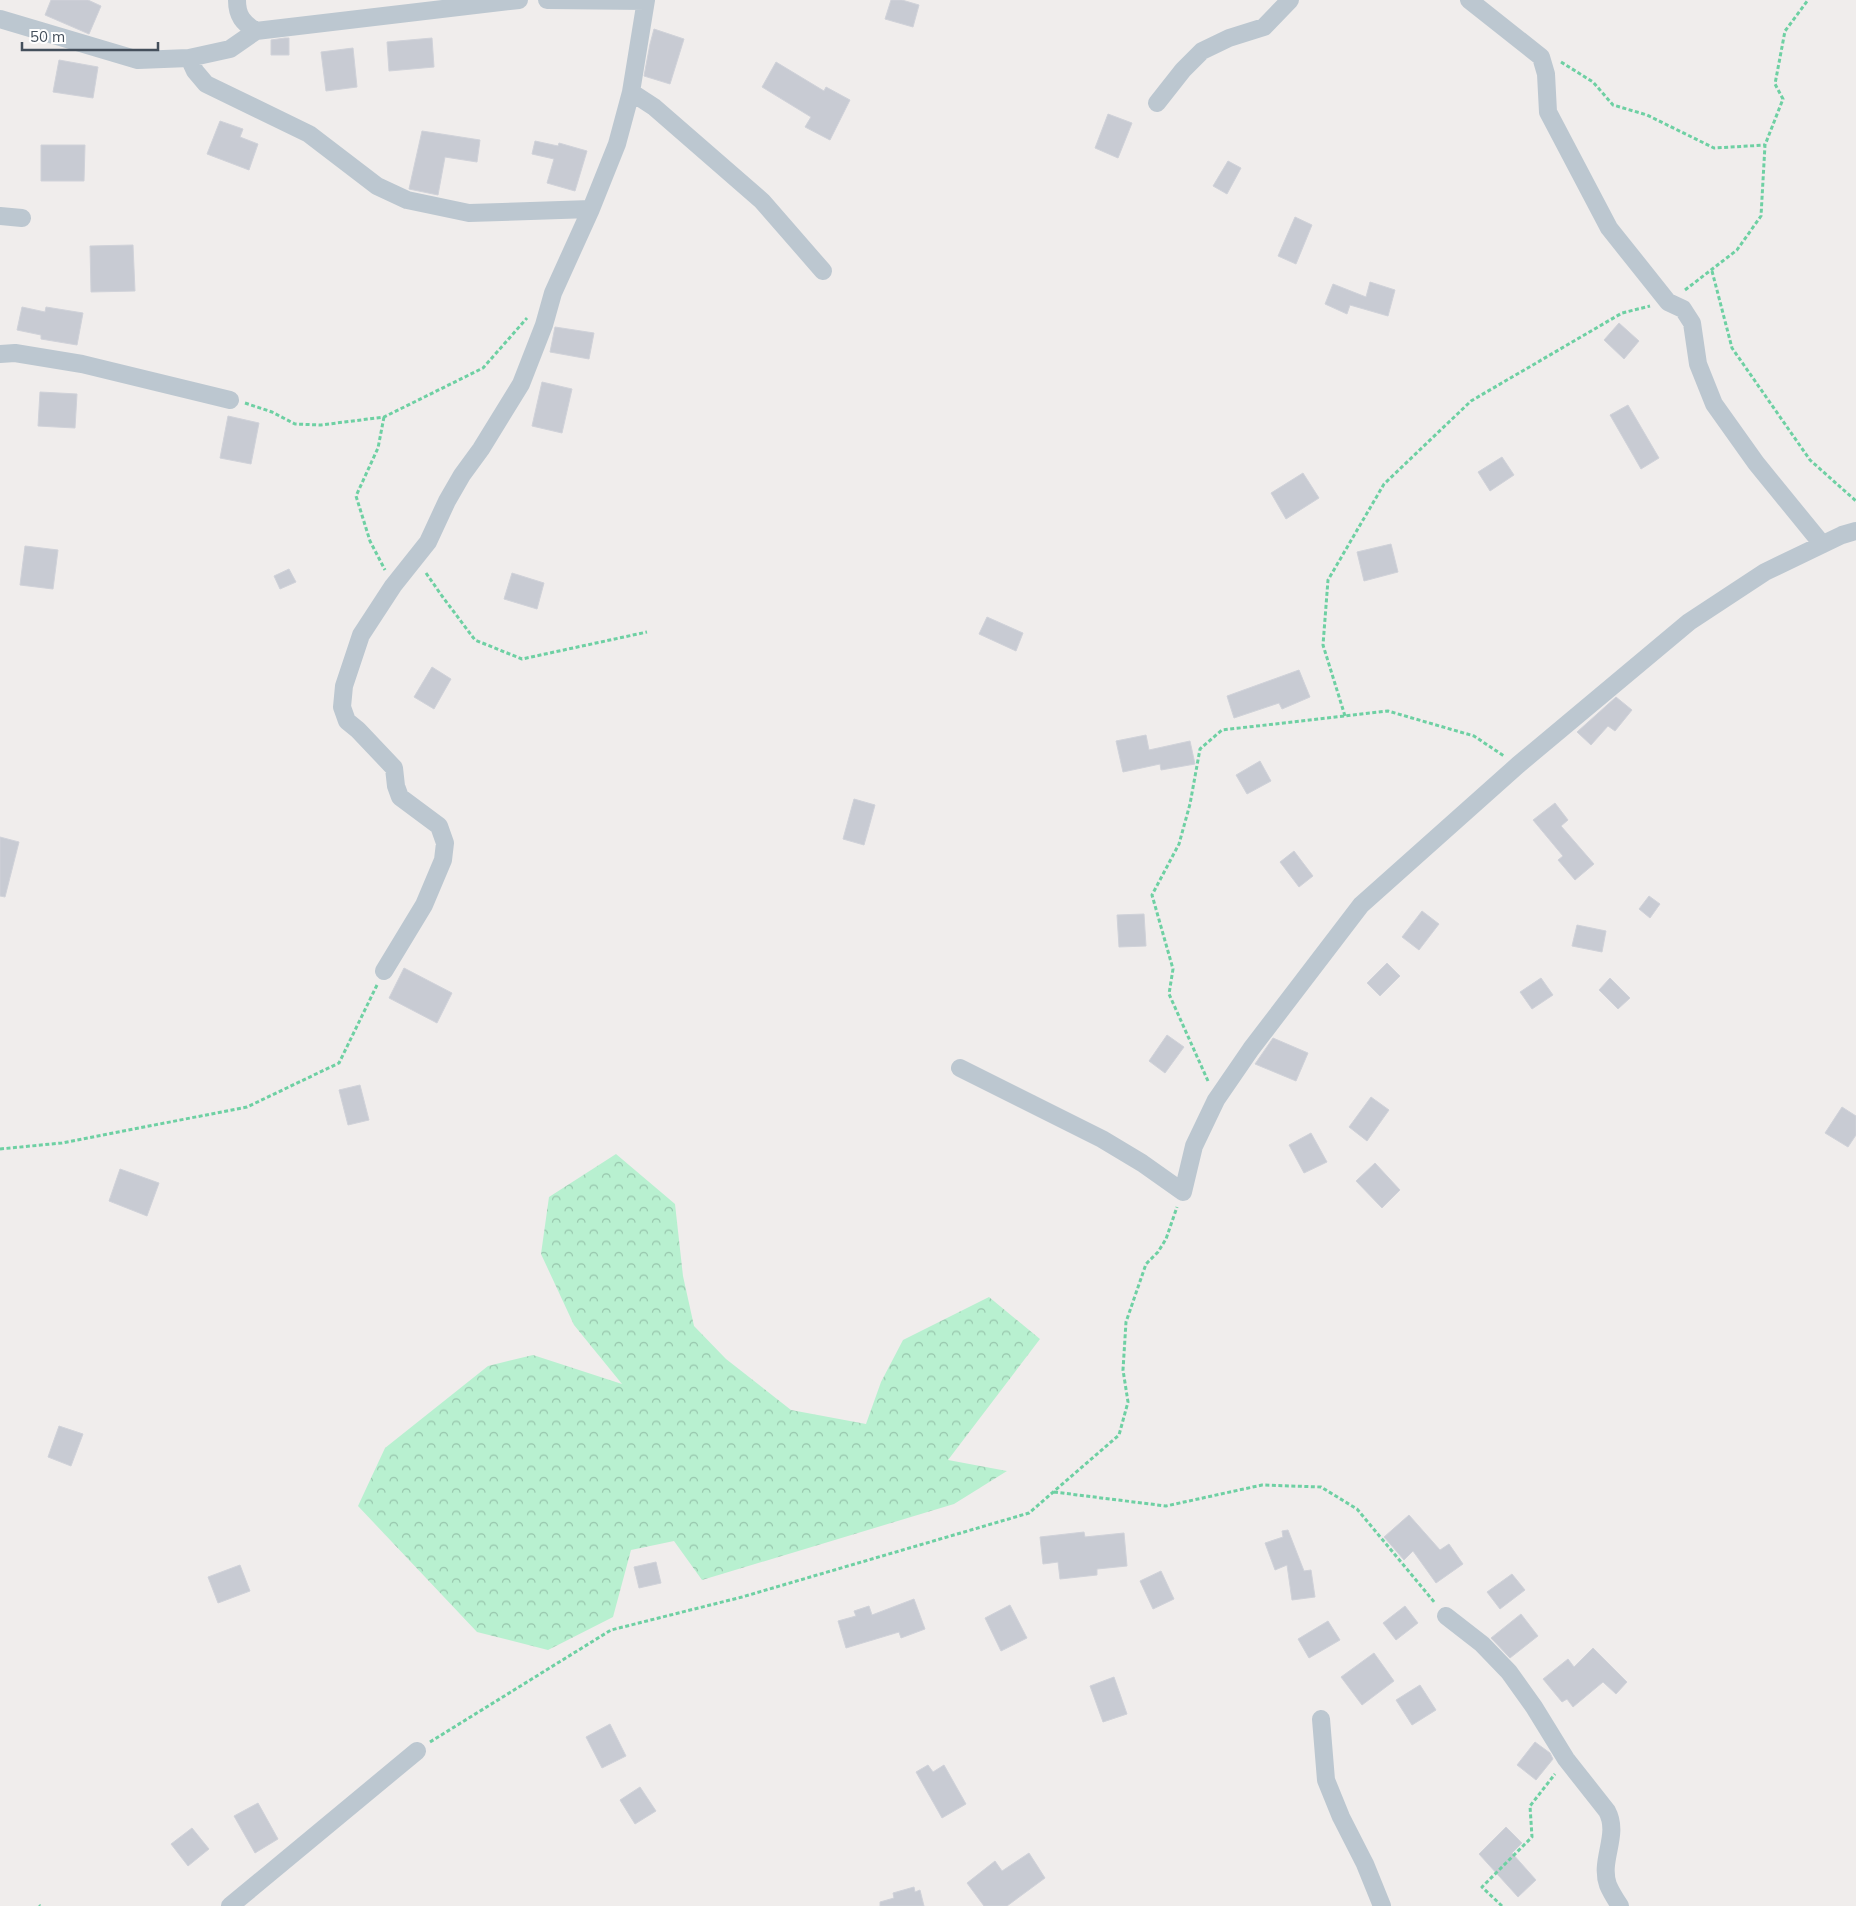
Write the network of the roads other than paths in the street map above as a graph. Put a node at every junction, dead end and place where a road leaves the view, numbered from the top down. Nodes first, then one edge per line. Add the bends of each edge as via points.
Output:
1 (237, 0) edge
2 (519, 0) edge
3 (547, 0) edge
4 (1290, 0) edge
5 (1469, 0) edge
6 (646, 1) edge
7 (460, 4) edge
8 (0, 19) edge
9 (256, 31) junction
10 (188, 58) junction
11 (631, 92) junction
12 (1158, 103) dead end
13 (591, 210) junction
14 (0, 216) edge
15 (22, 218) dead end
16 (823, 271) dead end
17 (0, 354) edge
18 (230, 400) road end
19 (1856, 531) edge
20 (1822, 544) junction
21 (384, 971) road end
22 (960, 1068) dead end
23 (1446, 1616) road end
24 (1321, 1719) dead end
25 (417, 1751) road end
26 (230, 1906) edge
27 (1382, 1906) edge
28 (1620, 1906) edge

1 - 9 street via 237,11 245,24
2 - 7 street
3 - 6 street
4 - 12 street via 1264,27 1202,51
5 - 20 street via 1541,57 1546,74 1548,112 1609,228 1668,302 1683,309 1692,323 1698,364 1714,404 1756,463
6 - 11 street
7 - 9 street
8 - 10 street via 138,60
9 - 10 street via 230,50
10 - 13 street via 206,84 308,134 377,186 406,200 469,213
11 - 13 street via 617,144
11 - 16 street via 654,107 762,201
13 - 21 street via 553,293 521,384 447,500 428,542 393,586 361,635 344,686 342,707 347,721 394,768 400,797 439,826 445,843 444,860 424,905
14 - 15 street
17 - 18 street via 14,353 82,364
19 - 20 street
20 - 22 street via 1765,572 1689,622 1518,765 1362,905 1251,1048 1216,1100 1194,1146 1182,1192 1102,1139
23 - 28 street via 1482,1644 1509,1672 1566,1759 1607,1812 1612,1821 1606,1863 1608,1884
24 - 27 street via 1326,1780
25 - 26 street

